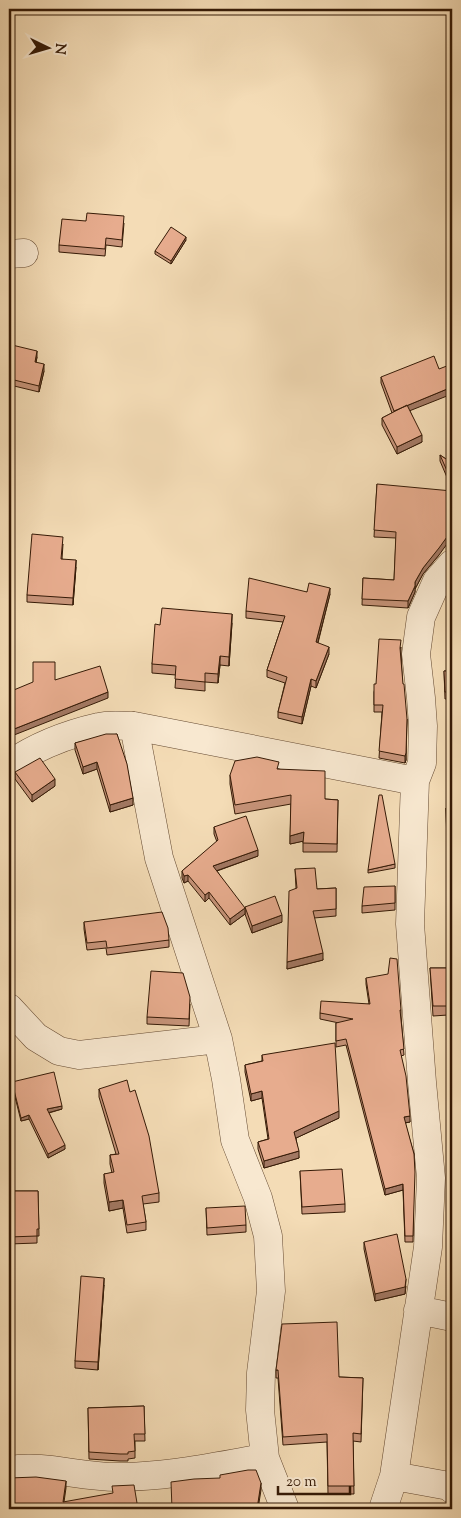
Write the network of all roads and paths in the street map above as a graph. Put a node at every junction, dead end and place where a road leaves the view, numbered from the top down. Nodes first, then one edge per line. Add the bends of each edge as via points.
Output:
1 (452, 564) edge
2 (134, 726) junction
3 (9, 765) edge
4 (415, 781) junction
5 (9, 1008) edge
6 (218, 1039) junction
7 (418, 1310) junction
8 (452, 1317) edge
9 (265, 1458) junction
10 (9, 1470) edge
11 (394, 1476) junction
12 (452, 1489) edge
13 (285, 1509) edge
14 (383, 1509) edge

1 - 4 street via 437,581 421,617 416,654 421,698 422,763
2 - 3 street via 101,726 60,739
2 - 4 street
2 - 6 street via 159,858
4 - 7 street via 410,924 431,1178 428,1247
5 - 6 street via 36,1036 59,1051 79,1055
6 - 9 street via 235,1140 258,1198 268,1236 270,1291 260,1410
7 - 8 street
7 - 11 street
9 - 10 street via 187,1472 120,1478 54,1469
9 - 13 street
11 - 12 street
11 - 14 street

